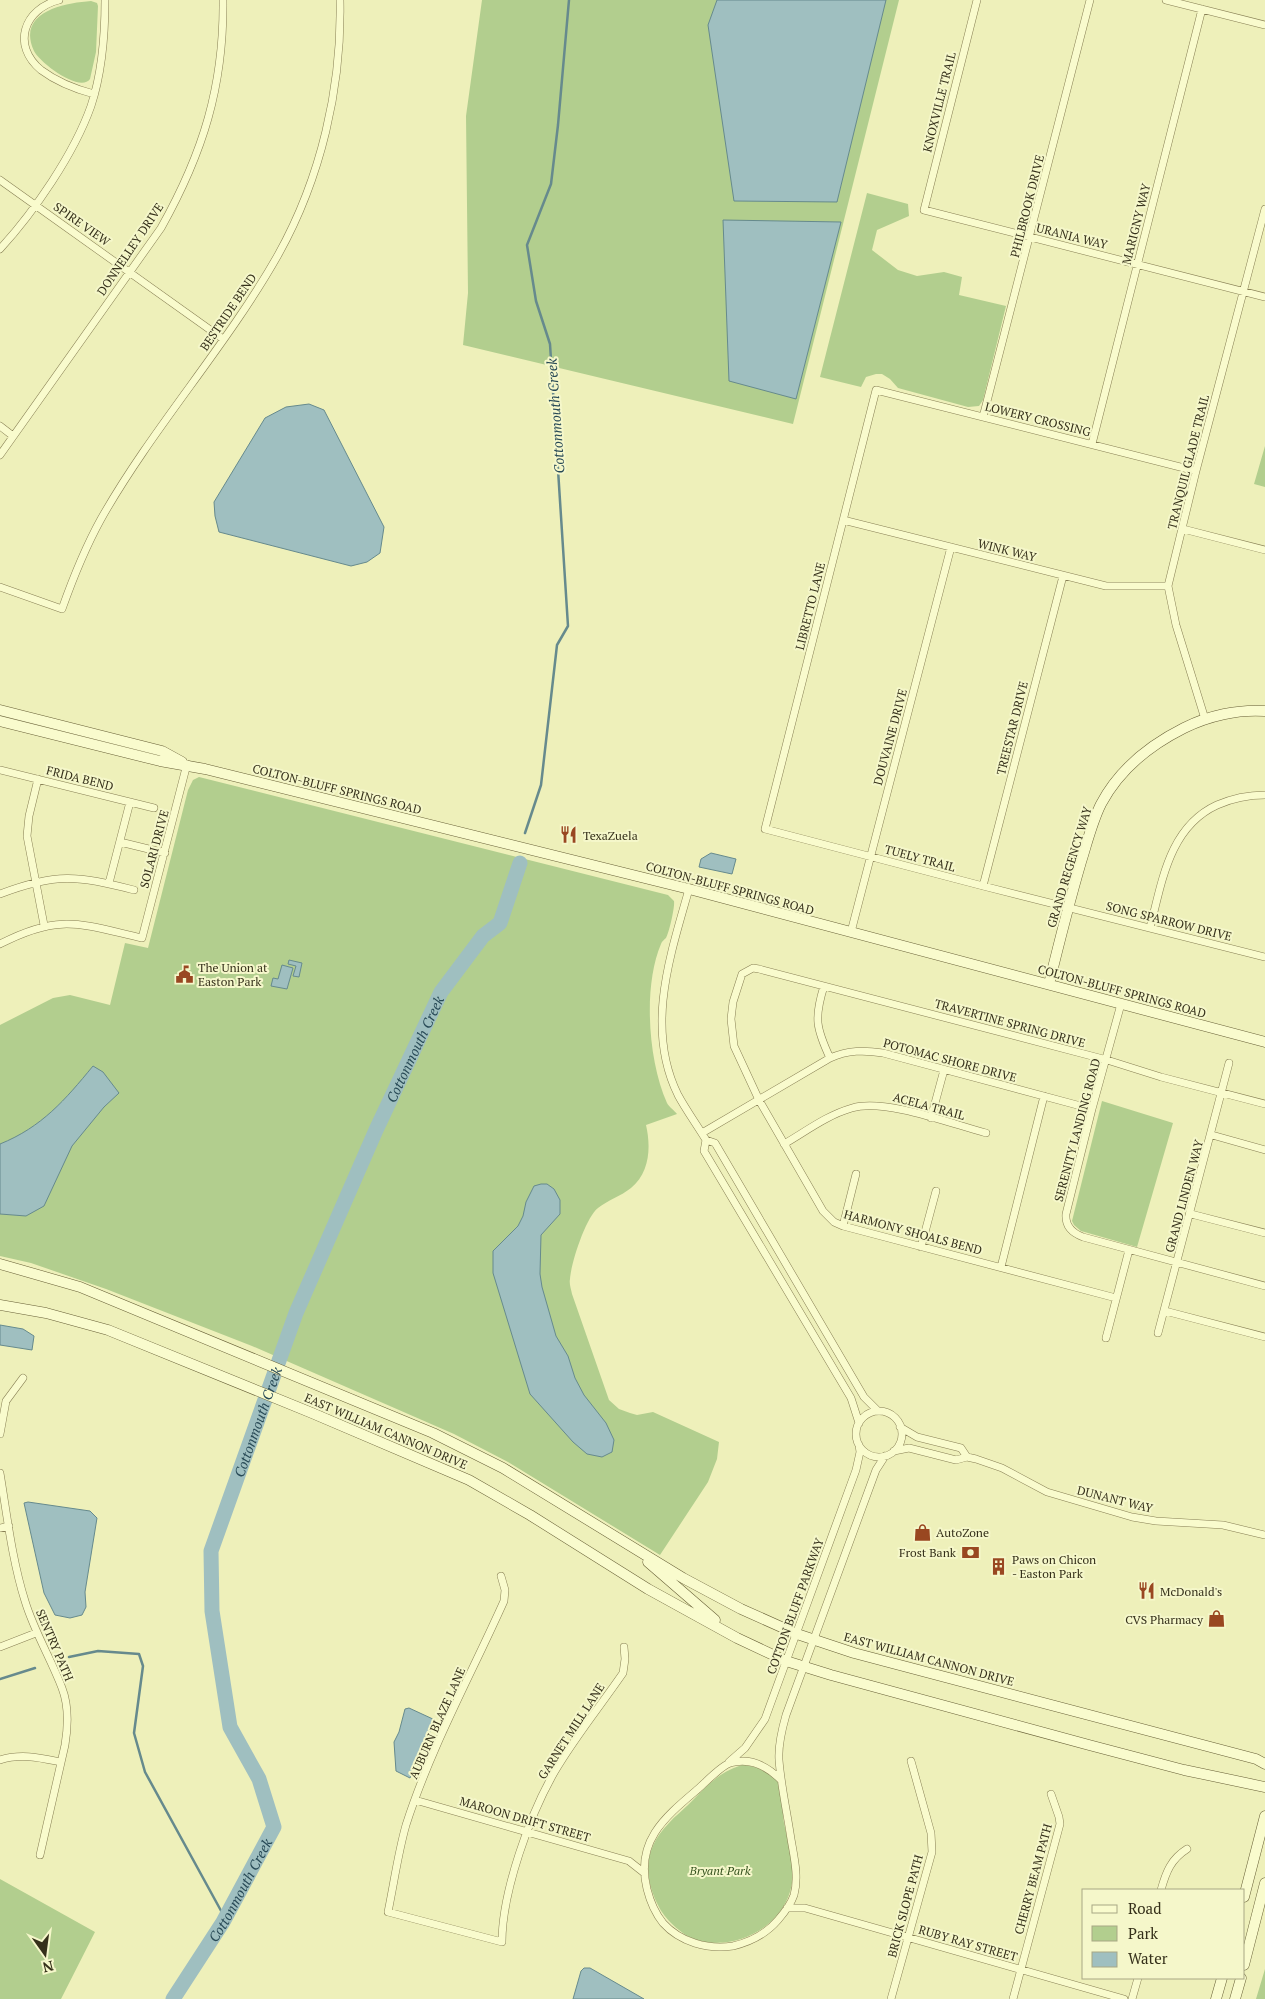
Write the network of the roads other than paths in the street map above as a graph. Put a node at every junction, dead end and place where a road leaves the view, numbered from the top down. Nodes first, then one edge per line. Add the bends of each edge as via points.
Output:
1 (60, 0) edge
2 (106, 0) edge
3 (223, 0) edge
4 (340, 0) edge
5 (977, 0) edge
6 (1090, 0) edge
7 (1166, 0) edge
8 (1202, 9) junction
9 (1265, 26) edge
10 (94, 94) junction
11 (0, 180) edge
12 (34, 205) junction
13 (1265, 208) edge
14 (924, 210) joint
15 (1031, 237) junction
16 (0, 249) edge
17 (1137, 264) junction
18 (130, 272) junction
19 (1244, 290) junction
20 (1265, 296) edge
21 (224, 339) junction
22 (876, 390) joint
23 (984, 417) junction
24 (0, 426) edge
25 (13, 436) junction
26 (1092, 444) junction
27 (0, 456) edge
28 (1196, 471) junction
29 (843, 520) junction
30 (1183, 529) junction
31 (951, 547) junction
32 (1265, 550) edge
33 (1063, 576) junction
34 (1168, 586) junction
35 (0, 588) edge
36 (0, 710) edge
37 (1265, 711) edge
38 (1205, 719) junction
39 (0, 721) edge
40 (187, 764) junction
41 (1, 773) edge
42 (38, 779) junction
43 (1265, 796) edge
44 (130, 802) junction
45 (154, 808) dead end
46 (765, 829) joint
47 (120, 842) junction
48 (164, 852) junction
49 (871, 856) junction
50 (35, 882) junction
51 (109, 883) junction
52 (983, 886) junction
53 (134, 890) dead end
54 (689, 890) junction
55 (0, 894) edge
56 (1068, 908) junction
57 (44, 925) junction
58 (1150, 928) junction
59 (851, 932) junction
60 (0, 944) edge
61 (1265, 957) edge
62 (748, 970) joint
63 (1049, 984) junction
64 (824, 986) junction
65 (1121, 1004) junction
66 (1265, 1042) edge
67 (830, 1058) junction
68 (1107, 1060) junction
69 (1229, 1063) dead end
70 (944, 1070) junction
71 (1222, 1093) junction
72 (1044, 1096) junction
73 (759, 1100) junction
74 (1265, 1104) edge
75 (1092, 1109) junction
76 (931, 1118) junction
77 (702, 1133) junction
78 (986, 1134) dead end
79 (1212, 1136) junction
80 (706, 1140) junction
81 (784, 1144) junction
82 (1265, 1150) edge
83 (856, 1174) dead end
84 (936, 1191) dead end
85 (1191, 1214) junction
86 (843, 1226) junction
87 (1265, 1233) edge
88 (921, 1247) junction
89 (1129, 1250) junction
90 (1178, 1262) junction
91 (0, 1264) edge
92 (1001, 1268) junction
93 (1265, 1286) edge
94 (1116, 1298) junction
95 (0, 1305) edge
96 (1165, 1311) junction
97 (1158, 1334) dead end
98 (1265, 1337) edge
99 (1106, 1338) dead end
100 (23, 1378) dead end
101 (878, 1411) junction
102 (859, 1423) junction
103 (900, 1427) junction
104 (0, 1434) edge
105 (859, 1445) junction
106 (894, 1451) junction
107 (885, 1456) junction
108 (968, 1457) junction
109 (0, 1473) edge
110 (9, 1526) junction
111 (0, 1528) edge
112 (606, 1530) junction
113 (1265, 1535) edge
114 (501, 1576) dead end
115 (36, 1633) junction
116 (797, 1634) junction
117 (737, 1638) junction
118 (813, 1640) junction
119 (0, 1646) edge
120 (624, 1647) dead end
121 (786, 1660) junction
122 (804, 1666) junction
123 (0, 1760) edge
124 (911, 1761) dead end
125 (61, 1762) junction
126 (728, 1763) junction
127 (1265, 1764) edge
128 (781, 1780) junction
129 (1265, 1787) edge
130 (1052, 1794) dead end
131 (415, 1800) junction
132 (1265, 1816) edge
133 (528, 1832) junction
134 (1187, 1849) dead end
135 (40, 1855) dead end
136 (645, 1855) junction
137 (629, 1861) junction
138 (643, 1872) junction
139 (1265, 1883) edge
140 (1161, 1889) edge
141 (1245, 1893) edge
142 (794, 1894) junction
143 (787, 1908) junction
144 (805, 1908) junction
145 (909, 1938) junction
146 (502, 1942) joint
147 (1245, 1961) edge
148 (1020, 1969) junction
149 (1138, 1979) edge
150 (1222, 1979) edge
151 (1240, 1979) edge
152 (891, 1999) edge
153 (1012, 1999) edge
154 (1124, 1999) edge
155 (1132, 1999) edge
156 (1216, 1999) edge
157 (1235, 1999) edge

1 - 10 street via 32,14 24,31 26,50 46,74
2 - 10 street
3 - 18 street, DONNELLEY DRIVE via 221,57 207,125 179,195 161,228
4 - 21 street, BESTRIDE BEND via 336,70 314,176 278,254
5 - 14 street, KNOXVILLE TRAIL
6 - 15 street, PHILBROOK DRIVE
7 - 8 street
8 - 9 street
8 - 17 street, MARIGNY WAY
10 - 12 street via 63,164
11 - 12 street, SPIRE VIEW
12 - 16 street
12 - 18 street, SPIRE VIEW
13 - 19 street, TRANQUIL GLADE TRAIL
14 - 15 street, URANIA WAY
15 - 17 street, URANIA WAY
15 - 23 street, PHILBROOK DRIVE
17 - 19 street, URANIA WAY
17 - 26 street, MARIGNY WAY
18 - 21 street, SPIRE VIEW
18 - 25 street, DONNELLEY DRIVE
19 - 20 street, URANIA WAY
19 - 28 street, TRANQUIL GLADE TRAIL
21 - 35 street, BESTRIDE BEND via 131,470 82,556 62,609
22 - 23 street, LOWERY CROSSING
22 - 29 street, LIBRETTO LANE
23 - 26 street, LOWERY CROSSING
24 - 25 street
25 - 27 street, DONNELLEY DRIVE
26 - 28 street, LOWERY CROSSING
28 - 30 street, TRANQUIL GLADE TRAIL
29 - 31 street, WINK WAY
29 - 46 street, LIBRETTO LANE
30 - 32 street
30 - 34 street, TRANQUIL GLADE TRAIL
31 - 33 street, WINK WAY
31 - 49 street, DOUVAINE DRIVE
33 - 34 street, WINK WAY via 1106,586
33 - 52 street, TREESTAR DRIVE
34 - 38 street, TRANQUIL GLADE TRAIL via 1176,625
36 - 40 street, COLTON-BLUFF SPRINGS ROAD via 162,751
37 - 38 street, GRAND REGENCY WAY via 1253,710
38 - 56 street, GRAND REGENCY WAY via 1146,750 1119,779 1101,804
39 - 40 street, COLTON-BLUFF SPRINGS ROAD via 160,761
40 - 48 street, SOLARI DRIVE
40 - 54 street, COLTON-BLUFF SPRINGS ROAD
41 - 42 street, FRIDA BEND
42 - 44 street, FRIDA BEND
42 - 50 street via 27,836
43 - 58 street via 1228,800 1187,827 1173,849
44 - 45 street, FRIDA BEND
44 - 47 street
46 - 49 street, TUELY TRAIL
47 - 48 street
47 - 51 street
48 - 57 street, SOLARI DRIVE via 142,938 83,925
49 - 52 street, TUELY TRAIL
49 - 59 street, DOUVAINE DRIVE
50 - 51 street via 80,878
50 - 55 street
50 - 57 street
51 - 53 street
52 - 56 street, TUELY TRAIL
54 - 59 street, COLTON-BLUFF SPRINGS ROAD
54 - 77 street via 666,972 662,1015 664,1044 678,1095
56 - 58 street, SONG SPARROW DRIVE
56 - 63 street, GRAND REGENCY WAY
57 - 60 street
58 - 61 street, SONG SPARROW DRIVE
59 - 63 street, COLTON-BLUFF SPRINGS ROAD
62 - 64 street, TRAVERTINE SPRING DRIVE via 759,969
62 - 73 street, HARMONY SHOALS BEND via 740,978 733,1002 731,1032 734,1046
63 - 65 street, COLTON-BLUFF SPRINGS ROAD
64 - 67 street via 818,1009 818,1029
64 - 68 street, TRAVERTINE SPRING DRIVE
65 - 66 street, COLTON-BLUFF SPRINGS ROAD
65 - 68 street, SERENITY LANDING ROAD
67 - 70 street, POTOMAC SHORE DRIVE via 846,1052 871,1051
67 - 73 street, POTOMAC SHORE DRIVE
68 - 71 street, TRAVERTINE SPRING DRIVE
68 - 75 street, SERENITY LANDING ROAD
69 - 71 street, GRAND LINDEN WAY
70 - 72 street, POTOMAC SHORE DRIVE
70 - 76 street
71 - 74 street, TRAVERTINE SPRING DRIVE
71 - 79 street, GRAND LINDEN WAY
72 - 75 street, POTOMAC SHORE DRIVE
72 - 92 street
73 - 77 street, POTOMAC SHORE DRIVE
73 - 81 street, HARMONY SHOALS BEND
75 - 89 street, SERENITY LANDING ROAD via 1066,1218 1075,1234
76 - 78 street, ACELA TRAIL
76 - 81 street, ACELA TRAIL via 882,1106 853,1107
77 - 80 street
79 - 82 street
79 - 85 street, GRAND LINDEN WAY
80 - 101 street via 716,1143 864,1397
80 - 102 street via 704,1150 851,1398
81 - 86 street, HARMONY SHOALS BEND via 823,1211
83 - 86 street
84 - 88 street
85 - 87 street
85 - 90 street, GRAND LINDEN WAY
86 - 88 street, HARMONY SHOALS BEND
88 - 92 street, HARMONY SHOALS BEND
89 - 90 street, SERENITY LANDING ROAD
89 - 94 street
90 - 93 street, SERENITY LANDING ROAD
90 - 96 street, GRAND LINDEN WAY
91 - 112 street, EAST WILLIAM CANNON DRIVE via 80,1287 468,1449
92 - 94 street, HARMONY SHOALS BEND
94 - 99 street
95 - 117 street, EAST WILLIAM CANNON DRIVE via 46,1313 108,1330 469,1480 648,1589
96 - 97 street, GRAND LINDEN WAY
96 - 98 street
100 - 104 street via 6,1401
101 - 102 street via 865,1416
101 - 103 street via 893,1416
102 - 105 street via 856,1432
103 - 106 street via 901,1438
103 - 108 street, DUNANT WAY via 917,1437 961,1448
105 - 107 street via 868,1454
105 - 116 street, COTTON BLUFF PARKWAY via 858,1465
106 - 107 street
106 - 108 street, DUNANT WAY via 909,1448 956,1460
107 - 118 street via 876,1470
108 - 113 street, DUNANT WAY via 1002,1468 1047,1492 1132,1517 1223,1525
109 - 110 street, SENTRY PATH
110 - 111 street
110 - 115 street, SENTRY PATH via 22,1593
112 - 116 street, EAST WILLIAM CANNON DRIVE via 710,1593
112 - 117 street, EAST WILLIAM CANNON DRIVE
114 - 131 street, AUBURN BLAZE LANE via 504,1600
115 - 119 street
115 - 125 street, SENTRY PATH via 62,1689 66,1708 67,1730
116 - 118 street, EAST WILLIAM CANNON DRIVE
116 - 121 street, COTTON BLUFF PARKWAY
117 - 121 street, EAST WILLIAM CANNON DRIVE
118 - 122 street
118 - 127 street, EAST WILLIAM CANNON DRIVE
120 - 133 street, GARNET MILL LANE via 623,1673 555,1771
121 - 122 street, EAST WILLIAM CANNON DRIVE
121 - 126 street, COTTON BLUFF PARKWAY via 765,1719 745,1748
122 - 128 street via 782,1729 778,1757
122 - 129 street, EAST WILLIAM CANNON DRIVE via 1099,1748
123 - 125 street via 17,1756
124 - 145 street, BRICK SLOPE PATH via 932,1842 929,1866
125 - 135 street, SENTRY PATH
126 - 128 street via 752,1762 767,1767
126 - 136 street via 665,1818 651,1838
128 - 142 street via 796,1870
130 - 148 street, CHERRY BEAM PATH via 1060,1824
131 - 133 street, MAROON DRIFT STREET
131 - 146 street, AUBURN BLAZE LANE via 399,1852 388,1912
132 - 141 street
133 - 137 street, MAROON DRIFT STREET
133 - 146 street, GARNET MILL LANE via 510,1888
134 - 140 street via 1168,1867
136 - 137 street
136 - 138 street
137 - 138 street
138 - 143 street via 650,1901 665,1925 685,1939 704,1946 726,1947 750,1941 772,1927
139 - 147 street
142 - 143 street
142 - 144 street
143 - 144 street, RUBY RAY STREET
144 - 145 street, RUBY RAY STREET
145 - 148 street, RUBY RAY STREET
145 - 152 street, BRICK SLOPE PATH
148 - 153 street, CHERRY BEAM PATH
148 - 154 street, RUBY RAY STREET
149 - 155 street
150 - 156 street
151 - 157 street

